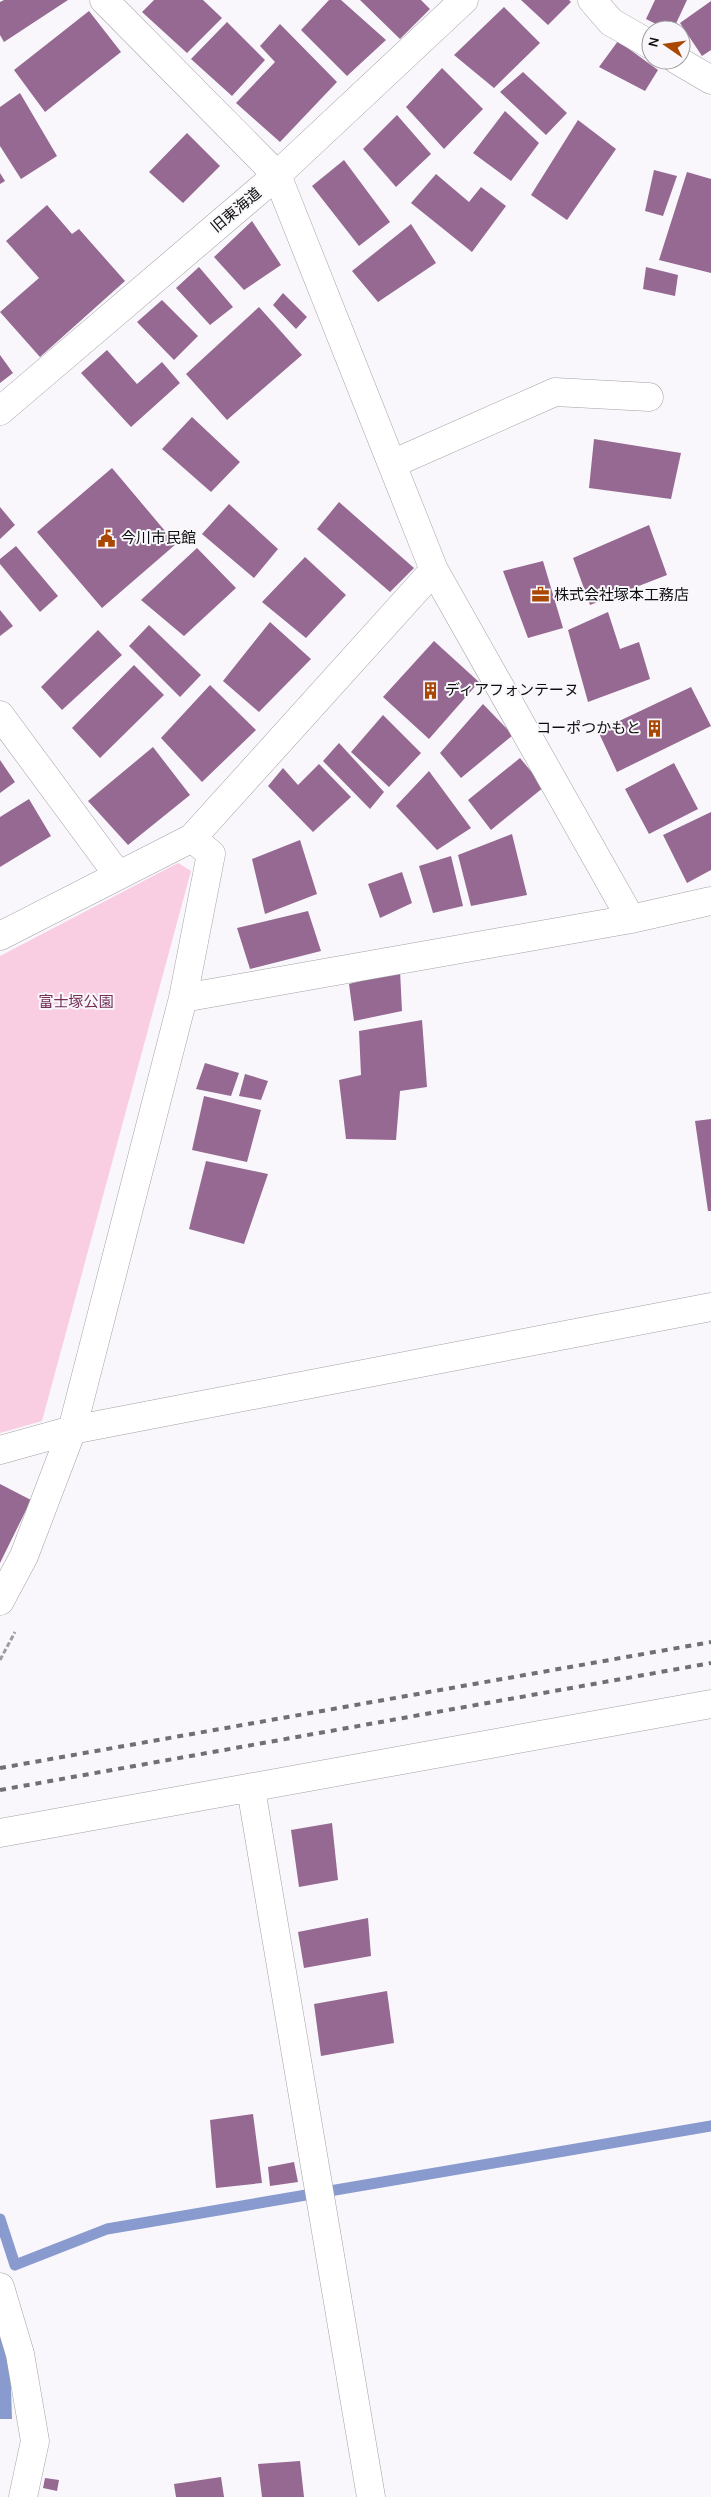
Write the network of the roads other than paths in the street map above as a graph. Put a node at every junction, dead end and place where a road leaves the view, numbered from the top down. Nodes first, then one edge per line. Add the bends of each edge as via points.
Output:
1 (104, 0) edge
2 (464, 0) edge
3 (592, 0) edge
4 (641, 39) edge
5 (691, 68) edge
6 (711, 80) edge
7 (277, 175) junction
8 (649, 397) dead end
9 (0, 411) edge
10 (392, 464) junction
11 (434, 570) junction
12 (0, 716) edge
13 (192, 838) junction
14 (118, 875) junction
15 (711, 901) edge
16 (631, 919) junction
17 (0, 936) edge
18 (182, 998) junction
19 (711, 1308) edge
20 (72, 1430) junction
21 (0, 1450) edge
22 (0, 1601) edge
23 (711, 1704) edge
24 (252, 1789) junction
25 (0, 1832) edge
26 (0, 2287) edge
27 (23, 2497) edge
28 (371, 2497) edge

1 - 7 street
2 - 7 street, 旧東海道
3 - 4 street via 611,22
5 - 6 street
7 - 9 street, 旧東海道
7 - 10 street
8 - 10 street via 555,392
10 - 11 street
11 - 13 street
11 - 16 street
12 - 14 street
13 - 14 street
13 - 18 street via 211,854
14 - 17 street
15 - 16 street
16 - 18 street
18 - 20 street
19 - 20 street
20 - 21 street
20 - 22 street via 24,1556
23 - 24 street
24 - 25 street
24 - 28 street
26 - 27 street via 20,2354 36,2441

